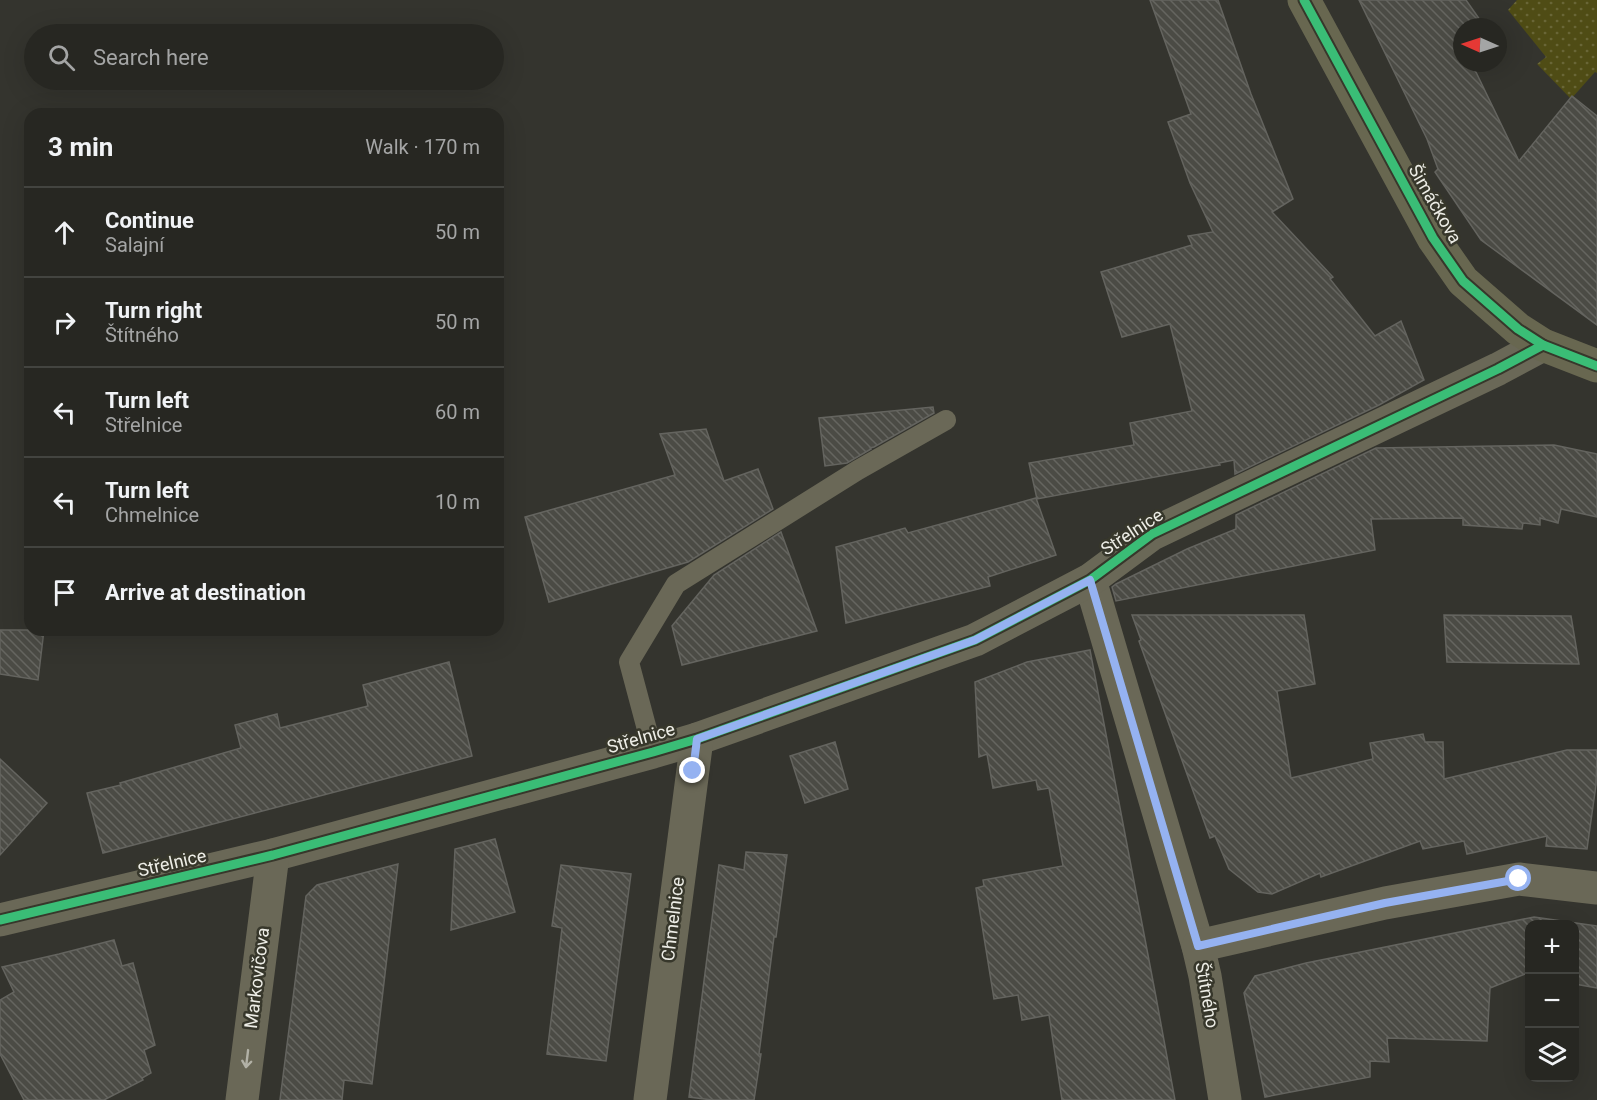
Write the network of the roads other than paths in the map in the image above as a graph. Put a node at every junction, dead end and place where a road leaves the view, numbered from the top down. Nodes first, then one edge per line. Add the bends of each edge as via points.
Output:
1 (1304, 0) edge
2 (1543, 345) junction
3 (1597, 366) edge
4 (946, 420) dead end
5 (1090, 580) junction
6 (697, 739) junction
7 (653, 752) junction
8 (273, 855) junction
9 (1597, 888) edge
10 (0, 920) edge
11 (1198, 946) junction
12 (242, 1100) edge
13 (650, 1100) edge
14 (1225, 1100) edge

1 - 2 street, Šimáčkova via 1433,238 1463,281 1518,329
2 - 3 street, Šimáčkova
2 - 5 street, Střelnice via 1152,534
4 - 7 lane via 676,584 629,662
5 - 6 street, Střelnice via 975,640
5 - 11 street, Štítného
6 - 7 street, Střelnice
6 - 13 street, Chmelnice
7 - 8 street, Střelnice
8 - 10 street, Střelnice
8 -> 12 street, Markovičova
9 - 11 street via 1519,879 1385,903
11 - 14 street, Štítného

